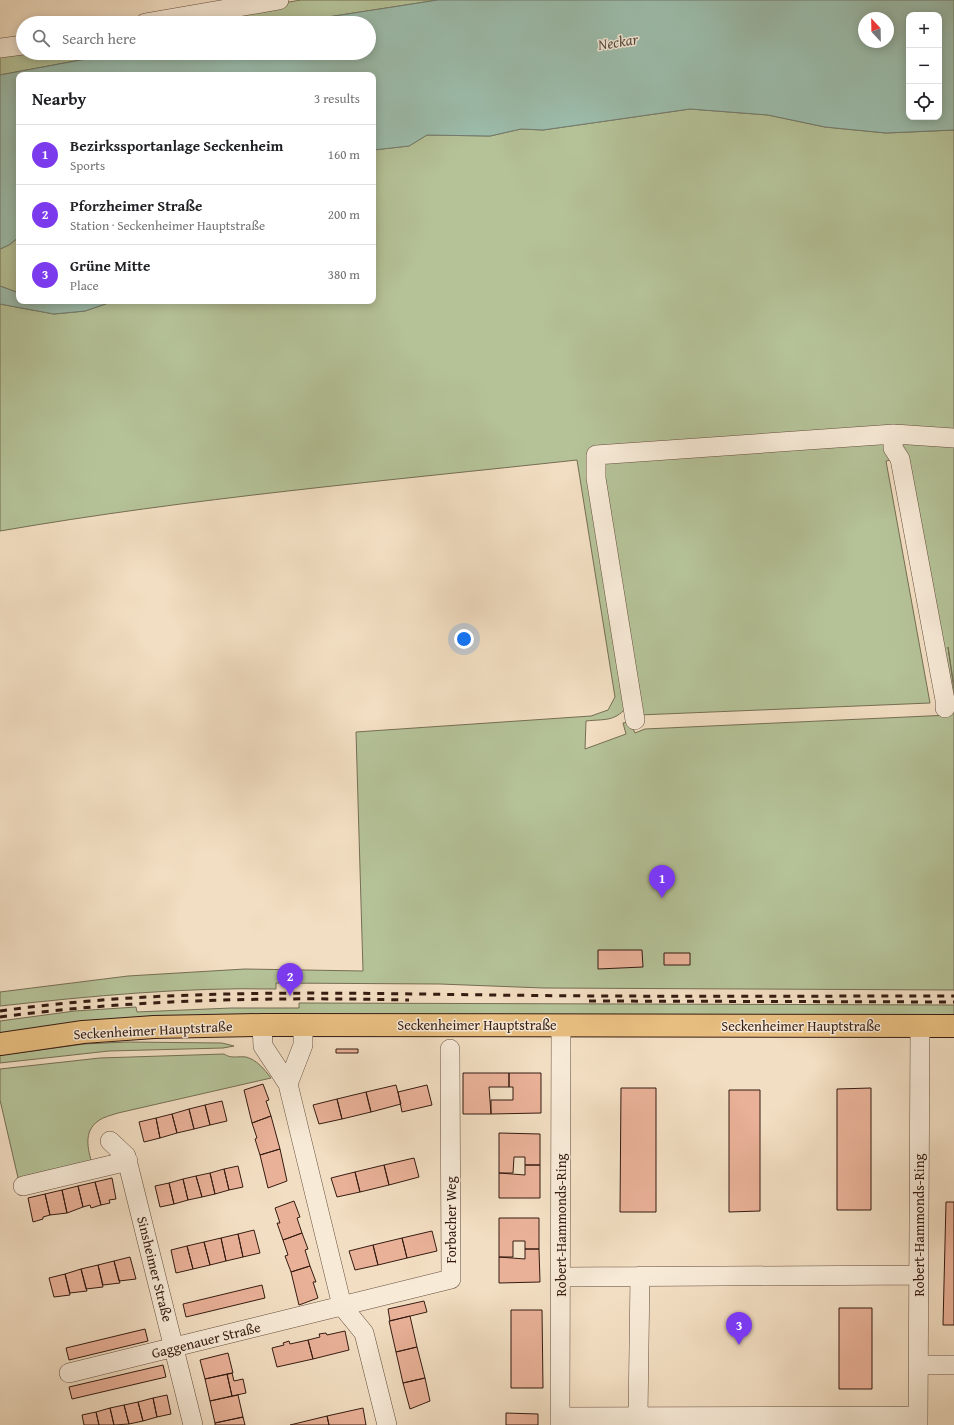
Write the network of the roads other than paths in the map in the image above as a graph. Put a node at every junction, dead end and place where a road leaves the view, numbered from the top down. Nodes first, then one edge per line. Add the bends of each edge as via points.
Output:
1 (279, 0) edge
2 (214, 5) edge
3 (172, 16) edge
4 (16, 46) edge
5 (0, 48) edge
6 (894, 434) junction
7 (954, 438) edge
8 (945, 708) dead end
9 (635, 720) dead end
10 (303, 1024) junction
11 (262, 1025) junction
12 (561, 1026) junction
13 (920, 1026) junction
14 (954, 1026) edge
15 (0, 1044) edge
16 (450, 1049) dead end
17 (288, 1084) junction
18 (110, 1141) dead end
19 (128, 1161) junction
20 (23, 1186) dead end
21 (919, 1275) junction
22 (640, 1276) junction
23 (561, 1277) junction
24 (342, 1306) junction
25 (175, 1347) junction
26 (918, 1365) junction
27 (954, 1365) edge
28 (69, 1373) dead end
29 (638, 1416) junction
30 (560, 1421) edge
31 (918, 1421) edge
32 (193, 1425) edge
33 (387, 1425) edge

1 - 2 street
2 - 3 street
4 - 5 street
6 - 7 street
6 - 8 street via 893,448 900,459
6 - 9 street via 596,455 596,478
10 - 11 main road, Seckenheimer Hauptstraße
10 - 12 main road, Seckenheimer Hauptstraße
10 - 17 street via 303,1045
11 - 15 main road, Seckenheimer Hauptstraße via 154,1027 83,1032
11 - 17 street via 263,1046
12 - 13 main road, Seckenheimer Hauptstraße
12 - 23 street, Robert-Hammonds-Ring
13 - 14 main road, Seckenheimer Hauptstraße
13 - 21 street, Robert-Hammonds-Ring
16 - 24 street, Forbacher Weg via 451,1279
17 - 24 street
18 - 19 street, Sinsheimer Straße
19 - 20 street
19 - 25 street, Sinsheimer Straße
21 - 22 street
21 - 26 street, Robert-Hammonds-Ring
22 - 23 street
22 - 29 street
23 - 30 street, Robert-Hammonds-Ring
24 - 25 street, Gaggenauer Straße
24 - 33 street via 364,1333
25 - 28 street, Gaggenauer Straße
25 - 32 street, Sinsheimer Straße
26 - 27 street
26 - 31 street, Robert-Hammonds-Ring
29 - 30 street
29 - 31 street

